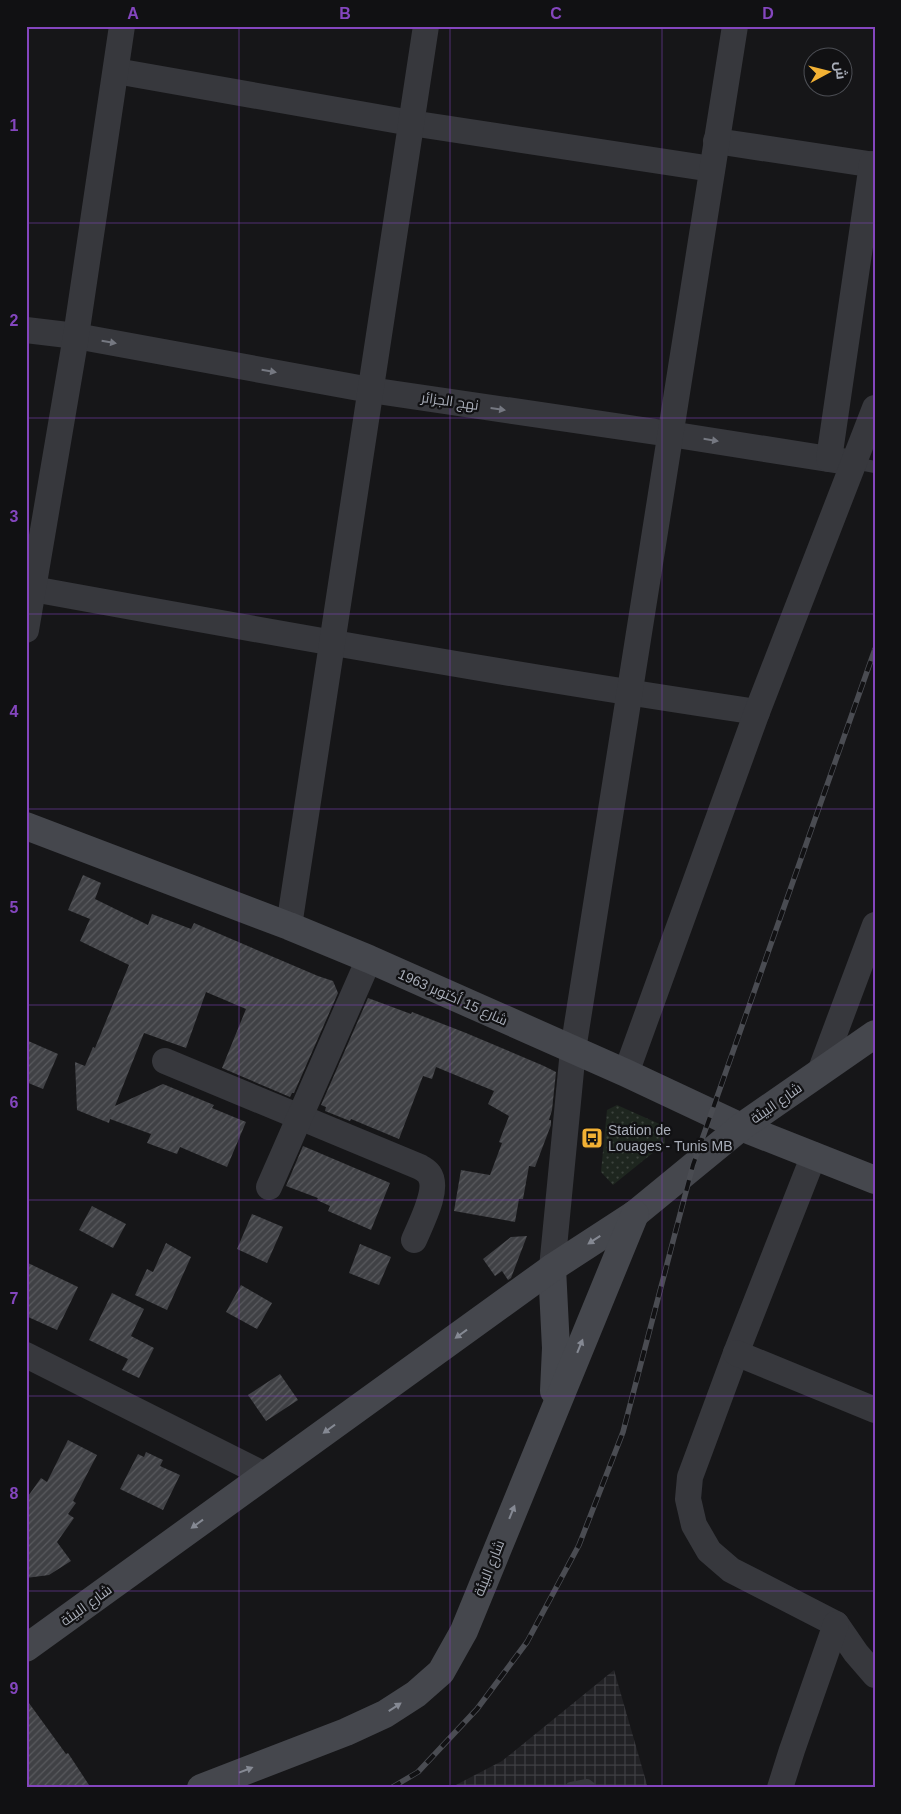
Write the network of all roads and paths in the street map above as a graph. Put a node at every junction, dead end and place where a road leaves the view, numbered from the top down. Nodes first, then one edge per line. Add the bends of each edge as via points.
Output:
1 (122, 26) edge
2 (426, 26) edge
3 (734, 26) edge
4 (116, 71) junction
5 (411, 123) junction
6 (716, 141) junction
7 (873, 165) edge
8 (712, 169) junction
9 (26, 330) edge
10 (76, 336) junction
11 (370, 390) junction
12 (875, 408) edge
13 (670, 434) junction
14 (852, 463) edge
15 (33, 589) junction
16 (26, 630) edge
17 (333, 644) junction
18 (630, 693) junction
19 (757, 712) junction
20 (26, 826) edge
21 (875, 924) edge
22 (289, 926) junction
23 (369, 959) junction
24 (875, 1034) edge
25 (574, 1050) junction
26 (166, 1061) dead end
27 (820, 1072) junction
28 (626, 1073) junction
29 (300, 1118) junction
30 (741, 1127) junction
31 (814, 1155) junction
32 (875, 1180) edge
33 (269, 1187) dead end
34 (635, 1214) junction
35 (414, 1240) dead end
36 (552, 1268) junction
37 (736, 1352) junction
38 (26, 1355) edge
39 (875, 1410) edge
40 (552, 1413) junction
41 (265, 1475) junction
42 (836, 1624) junction
43 (26, 1648) edge
44 (875, 1675) edge
45 (200, 1788) edge
46 (571, 1788) edge
47 (591, 1788) edge
48 (780, 1788) edge

1 - 4 street
2 - 5 street
3 - 6 street
4 - 5 street
4 - 10 street
5 - 8 street
5 - 11 street
6 - 7 street
6 - 8 street
7 - 14 street
8 - 13 street
9 - 10 street, نهج الجزائر
10 -> 11 street, نهج الجزائر
10 - 15 street
11 -> 13 street, نهج الجزائر
11 - 17 street
12 - 14 street
13 -> 14 street, نهج الجزائر
13 - 18 street
14 - 19 street
15 - 16 street
15 - 17 street
17 - 18 street
17 - 22 street
18 - 19 street
18 - 25 street
19 - 28 street
20 - 22 main road, شارع 15 أكتوبر 1963
21 - 27 street
22 - 23 main road, شارع 15 أكتوبر 1963
23 - 25 main road, شارع 15 أكتوبر 1963
23 - 29 street
24 - 27 main road, شارع البيئة
25 - 28 main road, شارع 15 أكتوبر 1963
25 - 36 street
26 - 29 street
27 - 30 main road, شارع البيئة
28 - 30 main road, شارع 15 أكتوبر 1963
29 - 33 street
29 - 35 street via 420,1166 430,1175 432,1194
30 - 31 main road, شارع 15 أكتوبر 1963
30 - 34 main road, شارع البيئة
31 - 32 main road, شارع 15 أكتوبر 1963
31 - 37 street
34 -> 36 main road, شارع البيئة
40 -> 34 main road, شارع البيئة
36 - 40 main road via 556,1348
36 -> 41 main road, شارع البيئة
37 - 39 street
37 - 42 street via 690,1477 688,1499 694,1525 709,1552 731,1570
38 - 41 street
45 -> 40 main road, شارع البيئة via 385,1714 416,1694 441,1672 464,1631
41 -> 43 main road, شارع البيئة
42 - 44 street
42 - 48 street
46 - 47 lane via 587,1785

